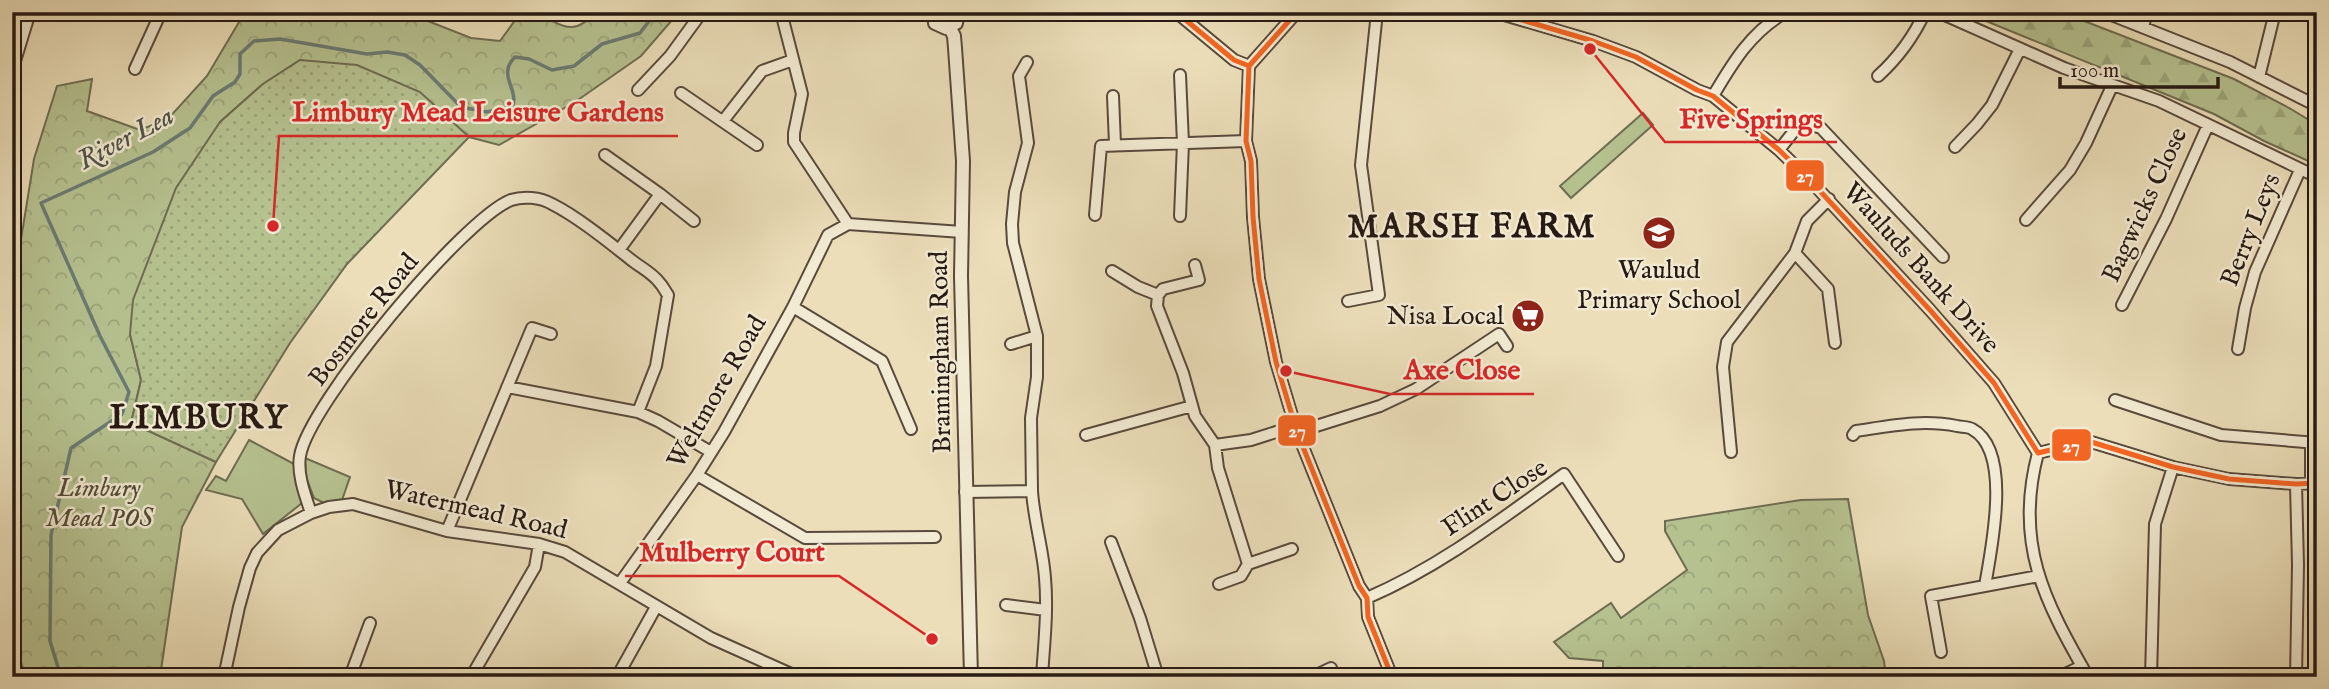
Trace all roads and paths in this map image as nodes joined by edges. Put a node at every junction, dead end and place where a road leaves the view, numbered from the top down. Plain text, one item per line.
1 (30, 12) edge
2 (161, 12) edge
3 (702, 12) edge
4 (781, 12) edge
5 (934, 12) edge
6 (958, 12) edge
7 (1176, 12) edge
8 (1297, 12) edge
9 (1377, 12) edge
10 (1494, 12) edge
11 (1786, 12) edge
12 (1926, 12) edge
13 (1938, 12) edge
14 (2104, 12) edge
15 (2147, 12) edge
16 (2275, 12) edge
17 (2143, 27) junction
18 (950, 28) junction
19 (2020, 49) junction
20 (793, 60) junction
21 (1027, 62) dead end
22 (1249, 66) junction
23 (135, 69) dead end
24 (12, 71) edge
25 (1180, 75) dead end
26 (1878, 76) dead end
27 (2259, 77) junction
28 (2112, 86) junction
29 (638, 90) dead end
30 (681, 93) dead end
31 (1113, 96) dead end
32 (1713, 96) junction
33 (2317, 106) edge
34 (723, 121) junction
35 (2208, 125) junction
36 (1246, 141) junction
37 (1183, 143) junction
38 (1115, 144) junction
39 (757, 145) dead end
40 (1955, 147) dead end
41 (1779, 150) junction
42 (605, 155) dead end
43 (2300, 170) junction
44 (2317, 177) edge
45 (660, 194) junction
46 (1829, 199) junction
47 (1095, 215) dead end
48 (1180, 216) dead end
49 (694, 220) dead end
50 (2025, 220) dead end
51 (848, 224) junction
52 (962, 232) junction
53 (619, 250) junction
54 (1795, 253) junction
55 (1943, 257) dead end
56 (1195, 265) dead end
57 (1112, 271) dead end
58 (1158, 295) junction
59 (1348, 301) dead end
60 (2122, 305) dead end
61 (793, 307) junction
62 (551, 334) dead end
63 (1037, 336) junction
64 (1835, 343) dead end
65 (1011, 344) dead end
66 (1507, 346) dead end
67 (2238, 349) dead end
68 (508, 387) junction
69 (2115, 400) dead end
70 (1192, 406) junction
71 (638, 412) junction
72 (911, 429) dead end
73 (1296, 429) junction
74 (1086, 435) dead end
75 (1853, 435) dead end
76 (2314, 443) edge
77 (1215, 445) junction
78 (711, 452) junction
79 (1731, 452) dead end
80 (2038, 453) junction
81 (2173, 467) junction
82 (697, 475) junction
83 (2314, 483) edge
84 (2296, 484) junction
85 (1032, 491) junction
86 (965, 492) junction
87 (311, 513) junction
88 (447, 531) junction
89 (934, 537) dead end
90 (1111, 542) dead end
91 (540, 544) junction
92 (1292, 549) dead end
93 (1618, 556) dead end
94 (1248, 564) junction
95 (2039, 576) junction
96 (620, 583) junction
97 (1219, 584) dead end
98 (1985, 586) junction
99 (1367, 598) junction
100 (1006, 605) dead end
101 (656, 607) junction
102 (1046, 610) junction
103 (370, 623) dead end
104 (1941, 652) dead end
105 (769, 664) junction
106 (2082, 666) junction
107 (1331, 668) dead end
108 (224, 677) edge
109 (350, 677) edge
110 (471, 677) edge
111 (617, 677) edge
112 (762, 677) edge
113 (798, 677) edge
114 (971, 677) edge
115 (1042, 677) edge
116 (1158, 677) edge
117 (1312, 677) edge
118 (1392, 677) edge
119 (2059, 677) edge
120 (2088, 677) edge
121 (2151, 677) edge
122 (2296, 677) edge

1 - 24 street
2 - 23 street
3 - 29 street
4 - 20 street
5 - 18 street
6 - 18 street
7 - 22 street
8 - 22 street
9 - 59 street
10 - 32 street, Wauluds Bank Drive
11 - 32 street
12 - 26 street
13 - 19 street
14 - 17 street
15 - 17 street
16 - 27 street
17 - 27 street
18 - 52 street, Bramingham Road
19 - 28 street
19 - 40 street
20 - 34 street
20 - 51 street
21 - 63 street
22 - 36 street
25 - 37 street
27 - 33 street
28 - 35 street
28 - 50 street
30 - 34 street
31 - 38 street
32 - 41 street, Wauluds Bank Drive
34 - 39 street
35 - 43 street
35 - 60 street, Bagwicks Close
36 - 37 street
36 - 73 street
37 - 38 street
37 - 48 street
38 - 47 street
41 - 46 street, Wauluds Bank Drive
41 - 55 street
42 - 45 street
43 - 44 street
43 - 67 street, Berry Leys
45 - 49 street
45 - 53 street
46 - 54 street
46 - 80 street, Wauluds Bank Drive
51 - 52 street
51 - 61 street, Weltmore Road
52 - 86 street, Bramingham Road
53 - 71 street, Bosmore Road
53 - 87 street, Bosmore Road
54 - 64 street
54 - 79 street
56 - 58 street
57 - 58 street
58 - 70 street
61 - 72 street
61 - 78 street, Weltmore Road
62 - 68 street
63 - 65 street
63 - 85 street
66 - 73 street
68 - 71 street
68 - 88 street
69 - 76 street
70 - 74 street
70 - 77 street
71 - 78 street
73 - 77 street
73 - 99 street
75 - 98 street
76 - 83 street
77 - 94 street
78 - 82 street, Weltmore Road
80 - 81 street
80 - 95 street
81 - 84 street
81 - 121 street
82 - 89 street
82 - 96 street, Weltmore Road
83 - 84 street
84 - 122 street
85 - 86 street
85 - 102 street
86 - 114 street, Bramingham Road
87 - 88 street, Watermead Road
87 - 108 street, Watermead Road
88 - 91 street, Watermead Road
90 - 116 street
91 - 96 street, Watermead Road
91 - 110 street
92 - 94 street
93 - 99 street, Flint Close
94 - 97 street
95 - 98 street
95 - 106 street
96 - 101 street, Watermead Road
98 - 104 street
99 - 118 street
100 - 102 street
101 - 105 street, Watermead Road
101 - 111 street
102 - 115 street
103 - 109 street
105 - 112 street
105 - 113 street, Watermead Road
106 - 119 street
106 - 120 street
107 - 117 street

